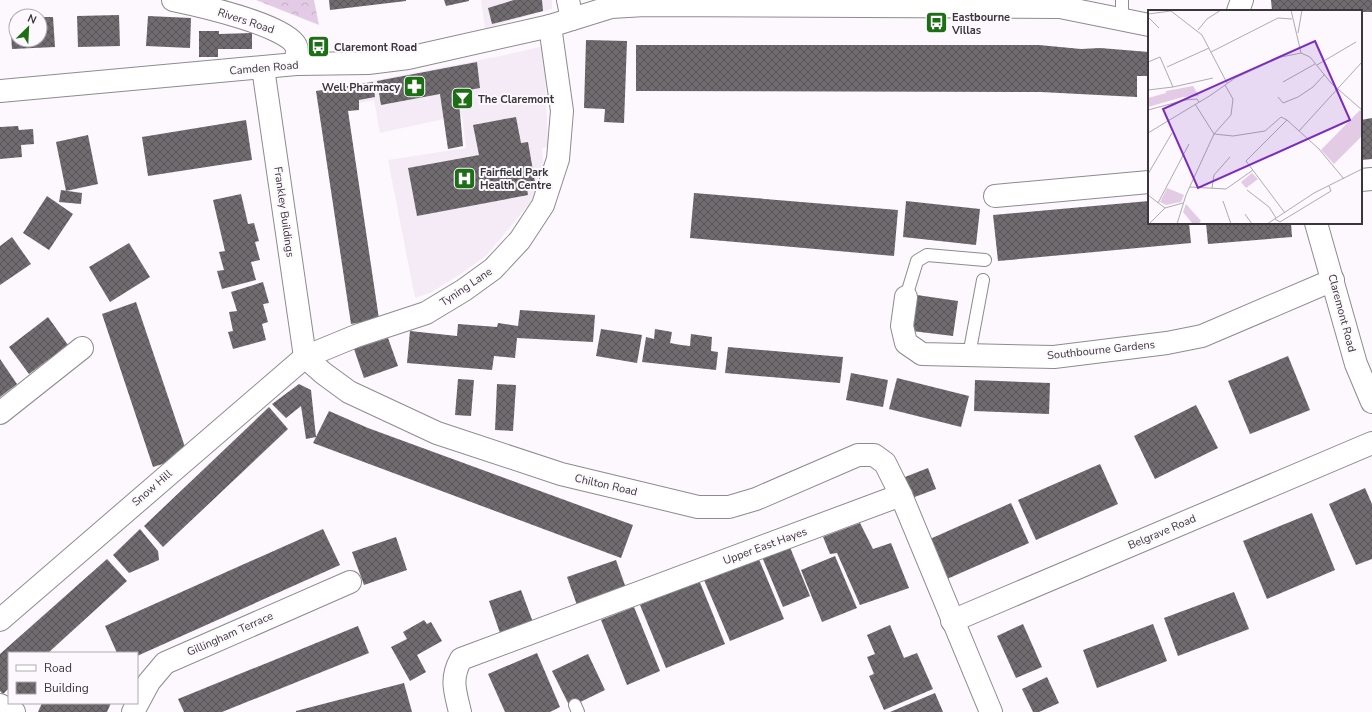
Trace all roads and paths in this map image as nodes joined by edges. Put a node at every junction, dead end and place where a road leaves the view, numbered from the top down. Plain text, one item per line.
1 (173, 0) edge
2 (1242, 0) edge
3 (1122, 9) edge
4 (570, 10) edge
5 (1238, 10) edge
6 (1148, 24) edge
7 (550, 26) junction
8 (296, 64) junction
9 (263, 68) junction
10 (0, 91) edge
11 (1372, 179) edge
12 (1362, 180) edge
13 (1148, 182) edge
14 (995, 196) dead end
15 (1316, 224) edge
16 (985, 260) dead end
17 (983, 280) dead end
18 (1333, 280) junction
19 (906, 297) joint
20 (82, 348) dead end
21 (969, 355) junction
22 (305, 357) junction
23 (1372, 402) edge
24 (0, 413) edge
25 (1372, 443) edge
26 (901, 495) junction
27 (350, 582) dead end
28 (0, 620) edge
29 (952, 621) junction
30 (138, 703) edge
31 (0, 705) edge
32 (14, 712) edge
33 (460, 712) edge
34 (991, 712) edge

1 - 8 street, Rivers Road
2 - 5 street
3 - 4 street, Camden Road
3 - 6 street, Camden Road
4 - 7 street, Camden Road
7 - 8 street, Camden Road
7 - 22 street, Tyning Lane
8 - 9 street, Camden Road
9 - 10 street, Camden Road
9 - 22 street, Frankley Buildings
11 - 12 street
13 - 14 street
15 - 18 street, Claremont Road
16 - 19 lane
17 - 21 lane
18 - 21 street, Southbourne Gardens
18 - 23 street, Claremont Road
19 - 21 street, Southbourne Gardens
20 - 24 street
22 - 26 street, Chilton Road
22 - 28 street, Snow Hill
25 - 29 street, Belgrave Road
26 - 29 street
26 - 33 street, Upper East Hayes
27 - 30 street, Gillingham Terrace
29 - 34 street
31 - 32 street

